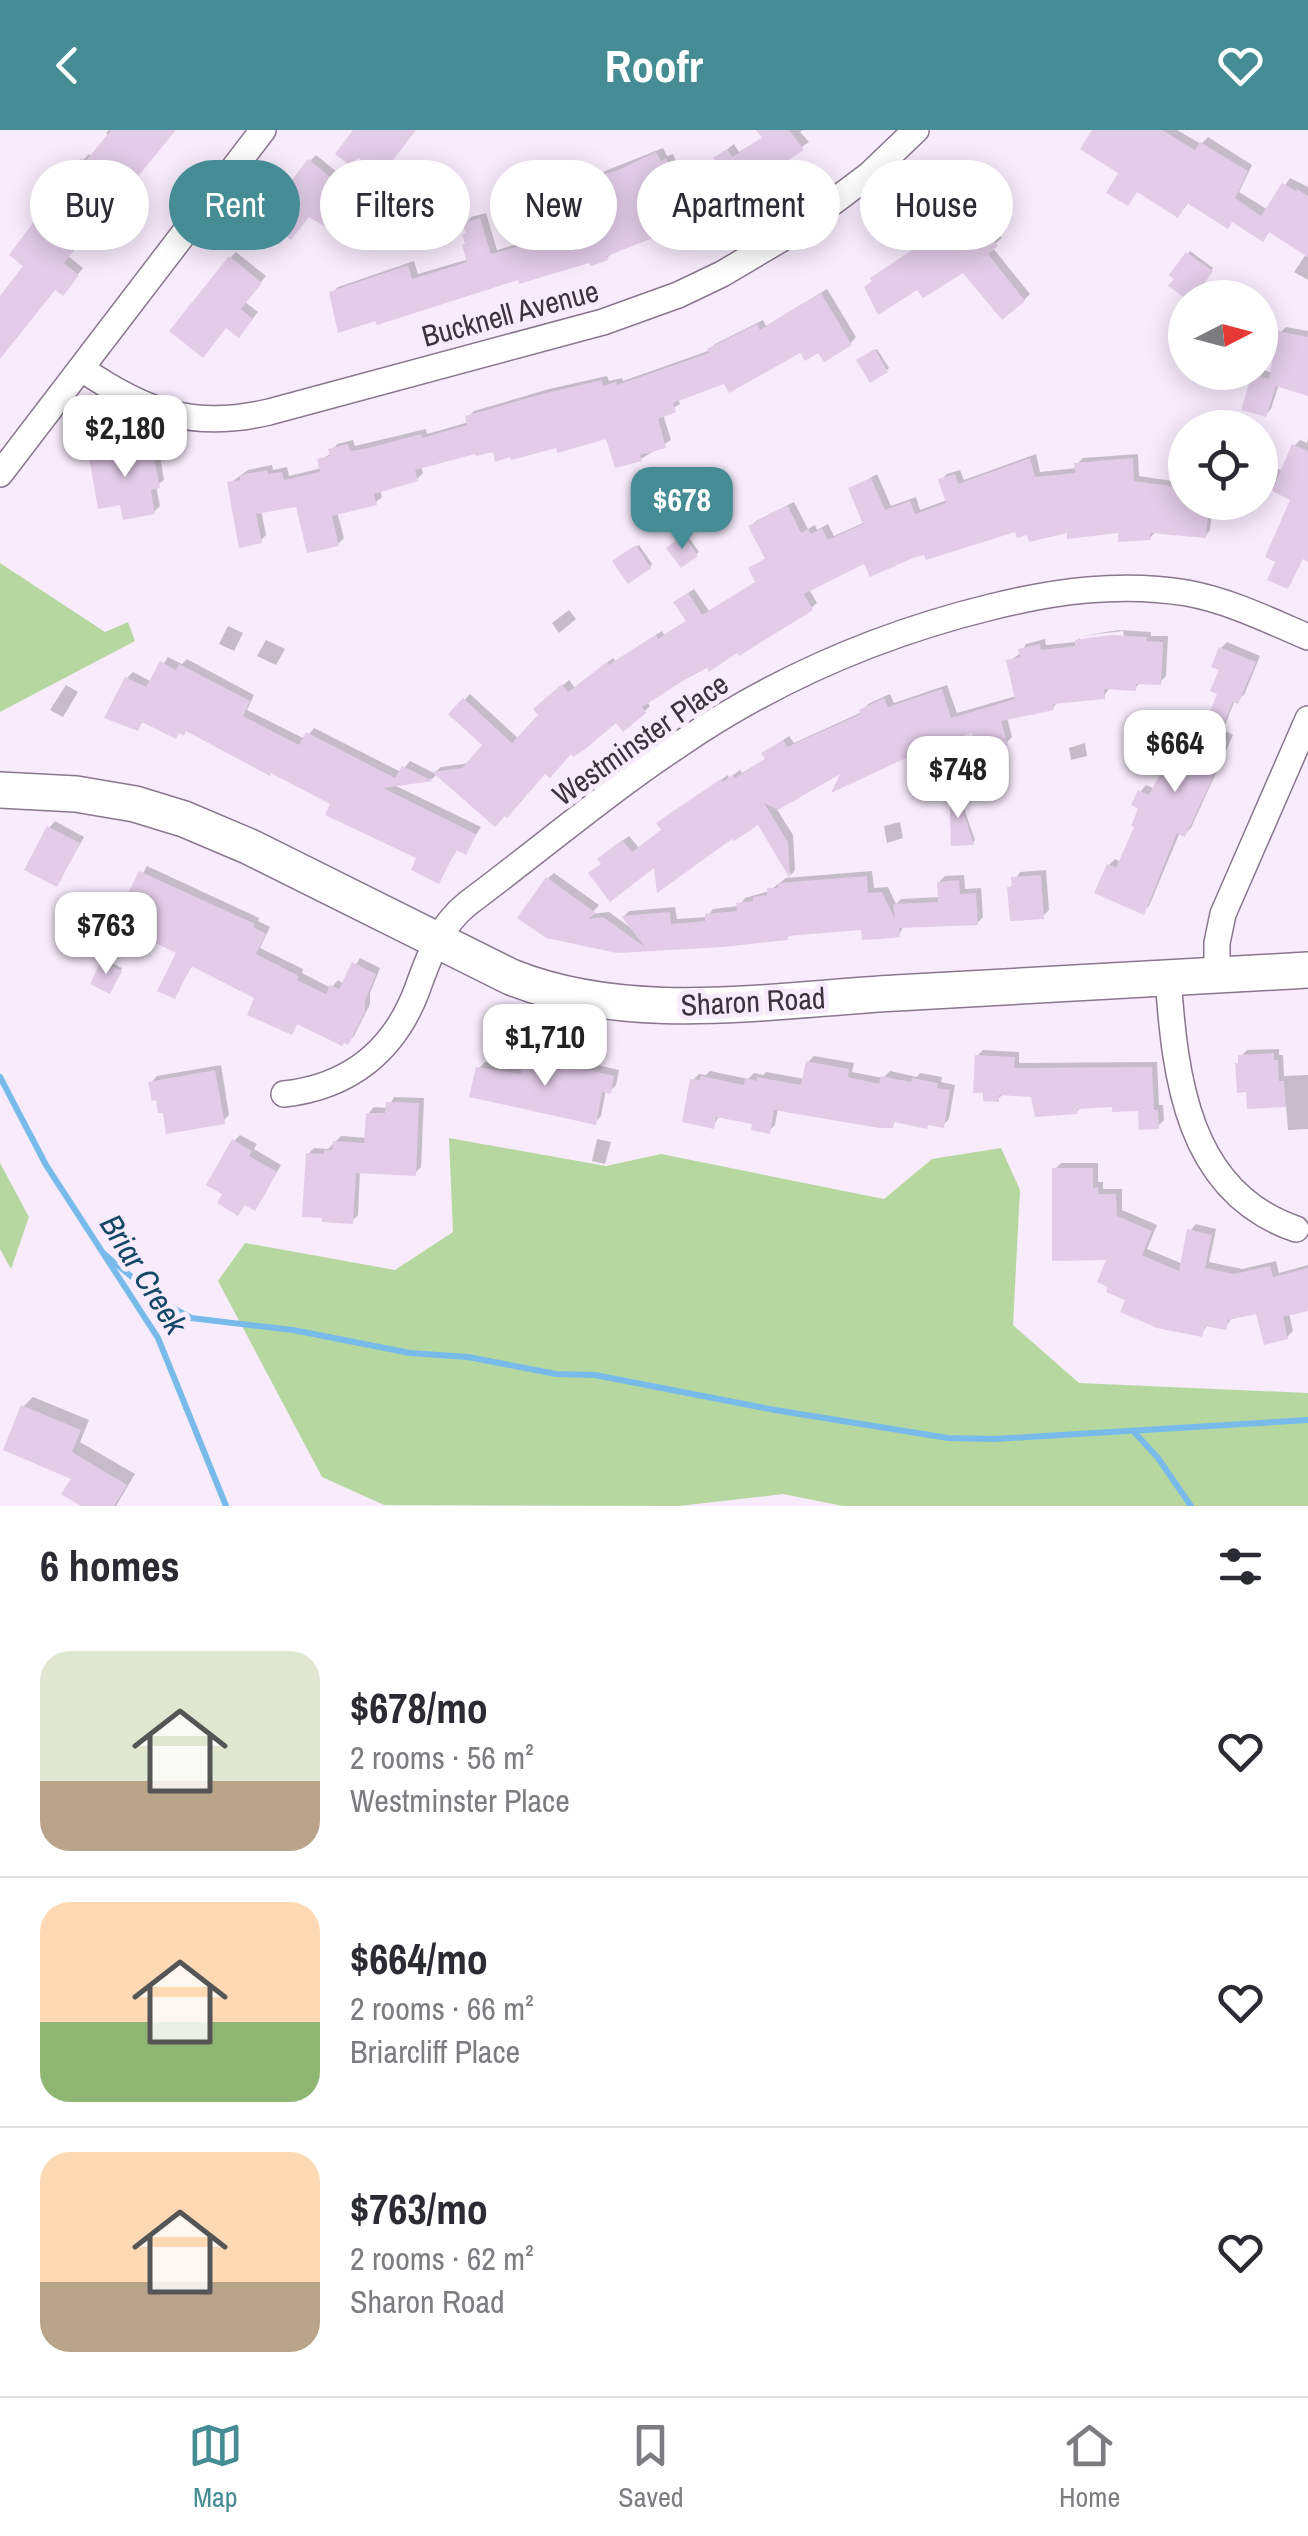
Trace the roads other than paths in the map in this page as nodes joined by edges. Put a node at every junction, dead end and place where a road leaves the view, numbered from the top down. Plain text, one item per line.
1 (263, 130) edge
2 (916, 130) edge
3 (82, 370) junction
4 (0, 474) edge
5 (1308, 637) edge
6 (1308, 719) edge
7 (0, 790) edge
8 (437, 941) junction
9 (1308, 970) edge
10 (1217, 975) junction
11 (1168, 978) junction
12 (284, 1094) dead end
13 (1296, 1229) dead end

1 - 3 street
2 - 3 street, Bucknell Avenue
3 - 4 street
5 - 8 street, Westminster Place
6 - 10 street
7 - 8 street, Sharon Road
8 - 11 street, Sharon Road
8 - 12 street, Westminster Place
9 - 10 street, Sharon Road
10 - 11 street, Sharon Road
11 - 13 street

